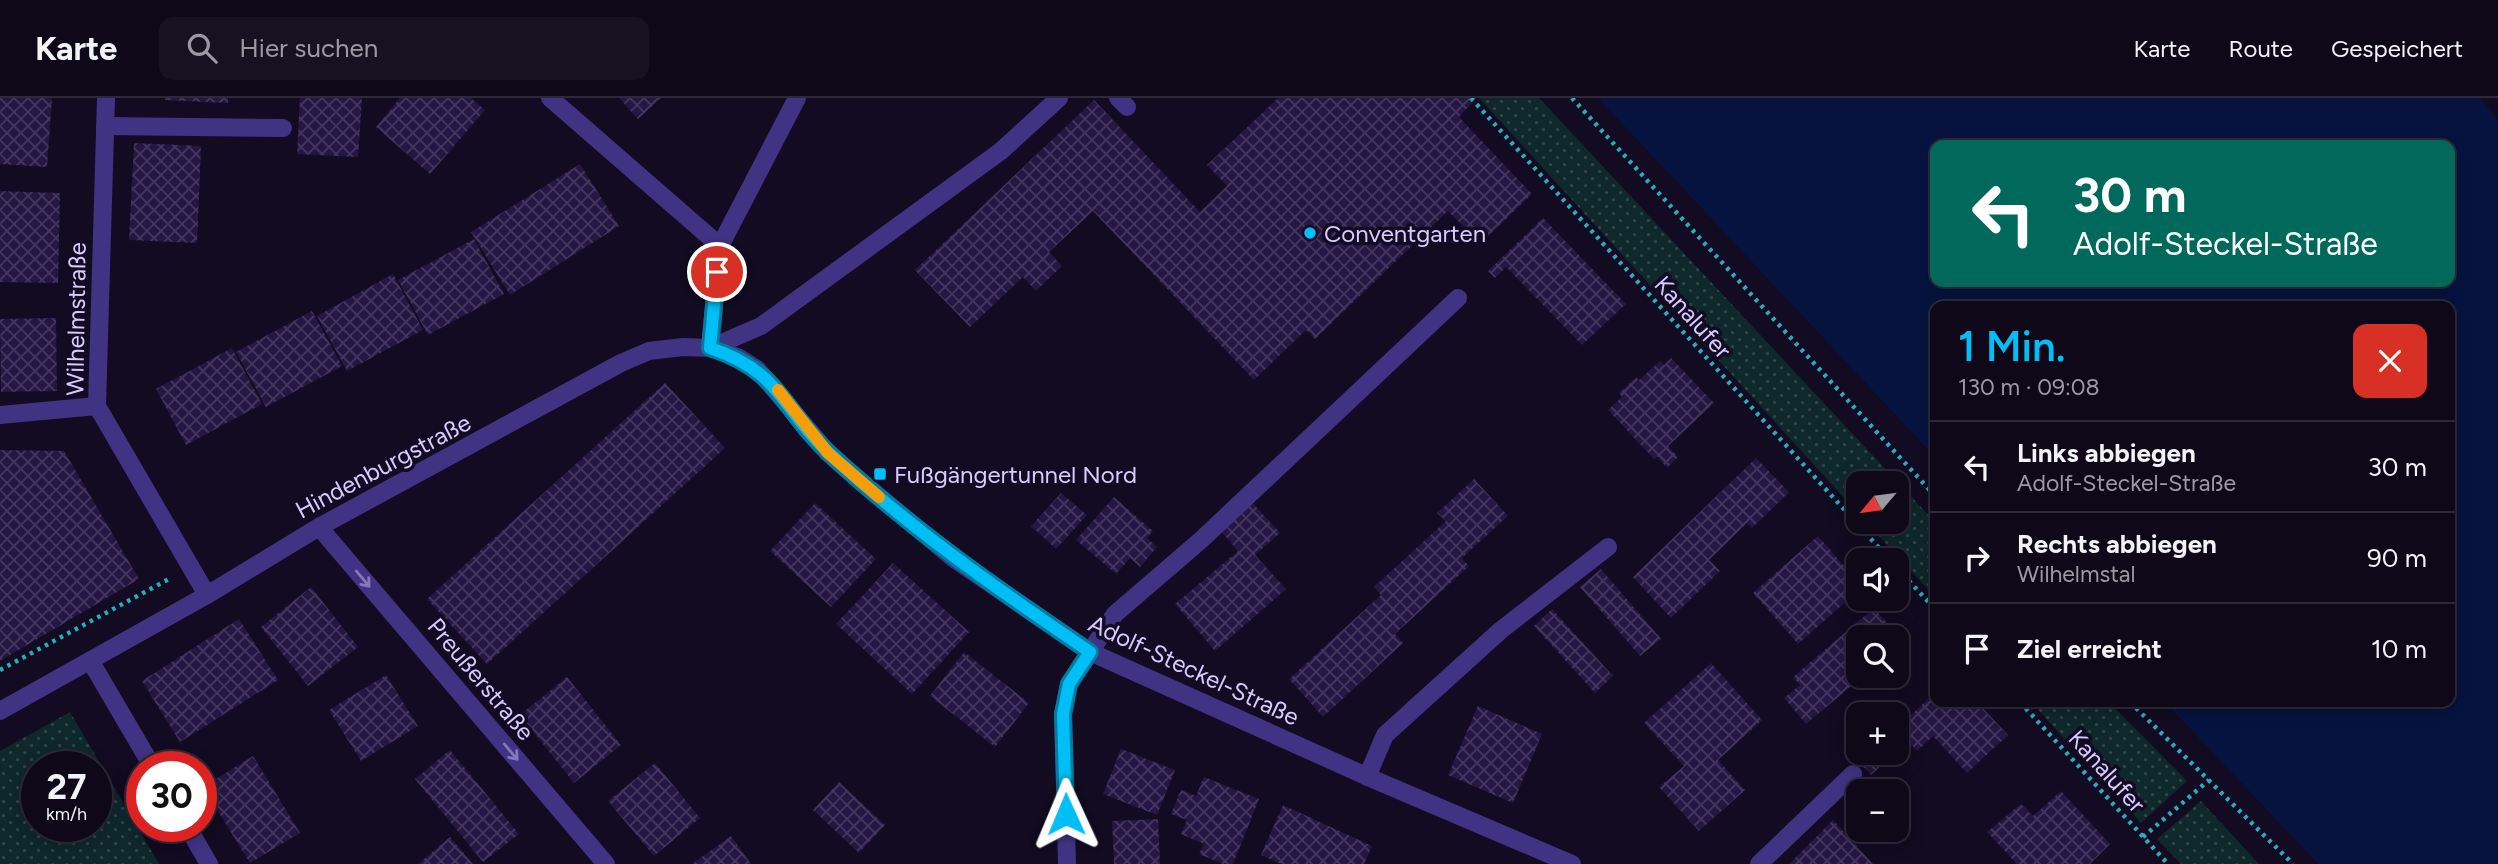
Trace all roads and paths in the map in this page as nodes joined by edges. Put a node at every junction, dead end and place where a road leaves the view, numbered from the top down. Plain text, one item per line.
1 (106, 98) edge
2 (550, 98) edge
3 (797, 98) edge
4 (1059, 98) edge
5 (1471, 98) edge
6 (1572, 98) edge
7 (106, 126) junction
8 (283, 128) dead end
9 (720, 246) junction
10 (1458, 299) dead end
11 (710, 348) junction
12 (97, 406) junction
13 (0, 415) edge
14 (1930, 490) edge
15 (319, 527) junction
16 (1608, 547) dead end
17 (1879, 548) edge
18 (190, 567) junction
19 (1909, 581) edge
20 (206, 595) junction
21 (1930, 604) edge
22 (1090, 652) junction
23 (91, 662) junction
24 (0, 670) edge
25 (2025, 707) edge
26 (2135, 707) edge
27 (0, 711) edge
28 (143, 751) edge
29 (1853, 774) dead end
30 (1367, 777) junction
31 (2209, 780) junction
32 (2143, 837) junction
33 (196, 842) edge
34 (209, 864) edge
35 (606, 864) edge
36 (1067, 864) edge
37 (1572, 864) edge
38 (1759, 864) edge
39 (2168, 864) edge
40 (2293, 864) edge

1 - 7 street, Wilhelmstraße
2 - 9 street
3 - 9 street
4 - 11 street
5 - 17 path, Kanalufer
6 - 14 path
7 - 8 street
7 - 12 street, Wilhelmstraße
9 - 11 street
10 - 22 street
11 - 15 street, Hindenburgstraße
11 - 22 street, Adolf-Steckel-Straße
12 - 13 street
12 - 18 street, Wilhelmstraße
15 - 20 street, Hindenburgstraße
15 -> 35 street, Preußerstraße
16 - 30 street
18 - 20 street, Wilhelmstraße
18 - 24 path
19 - 21 path
20 - 23 street, Hindenburgstraße
22 - 30 street, Adolf-Steckel-Straße
22 - 36 street
23 - 27 street, Hindenburgstraße
23 - 28 street
25 - 32 path, Kanalufer
26 - 31 path
29 - 38 street
30 - 37 street, Adolf-Steckel-Straße
31 - 32 path
31 - 40 path
32 - 39 path, Kanalufer
33 - 34 street

